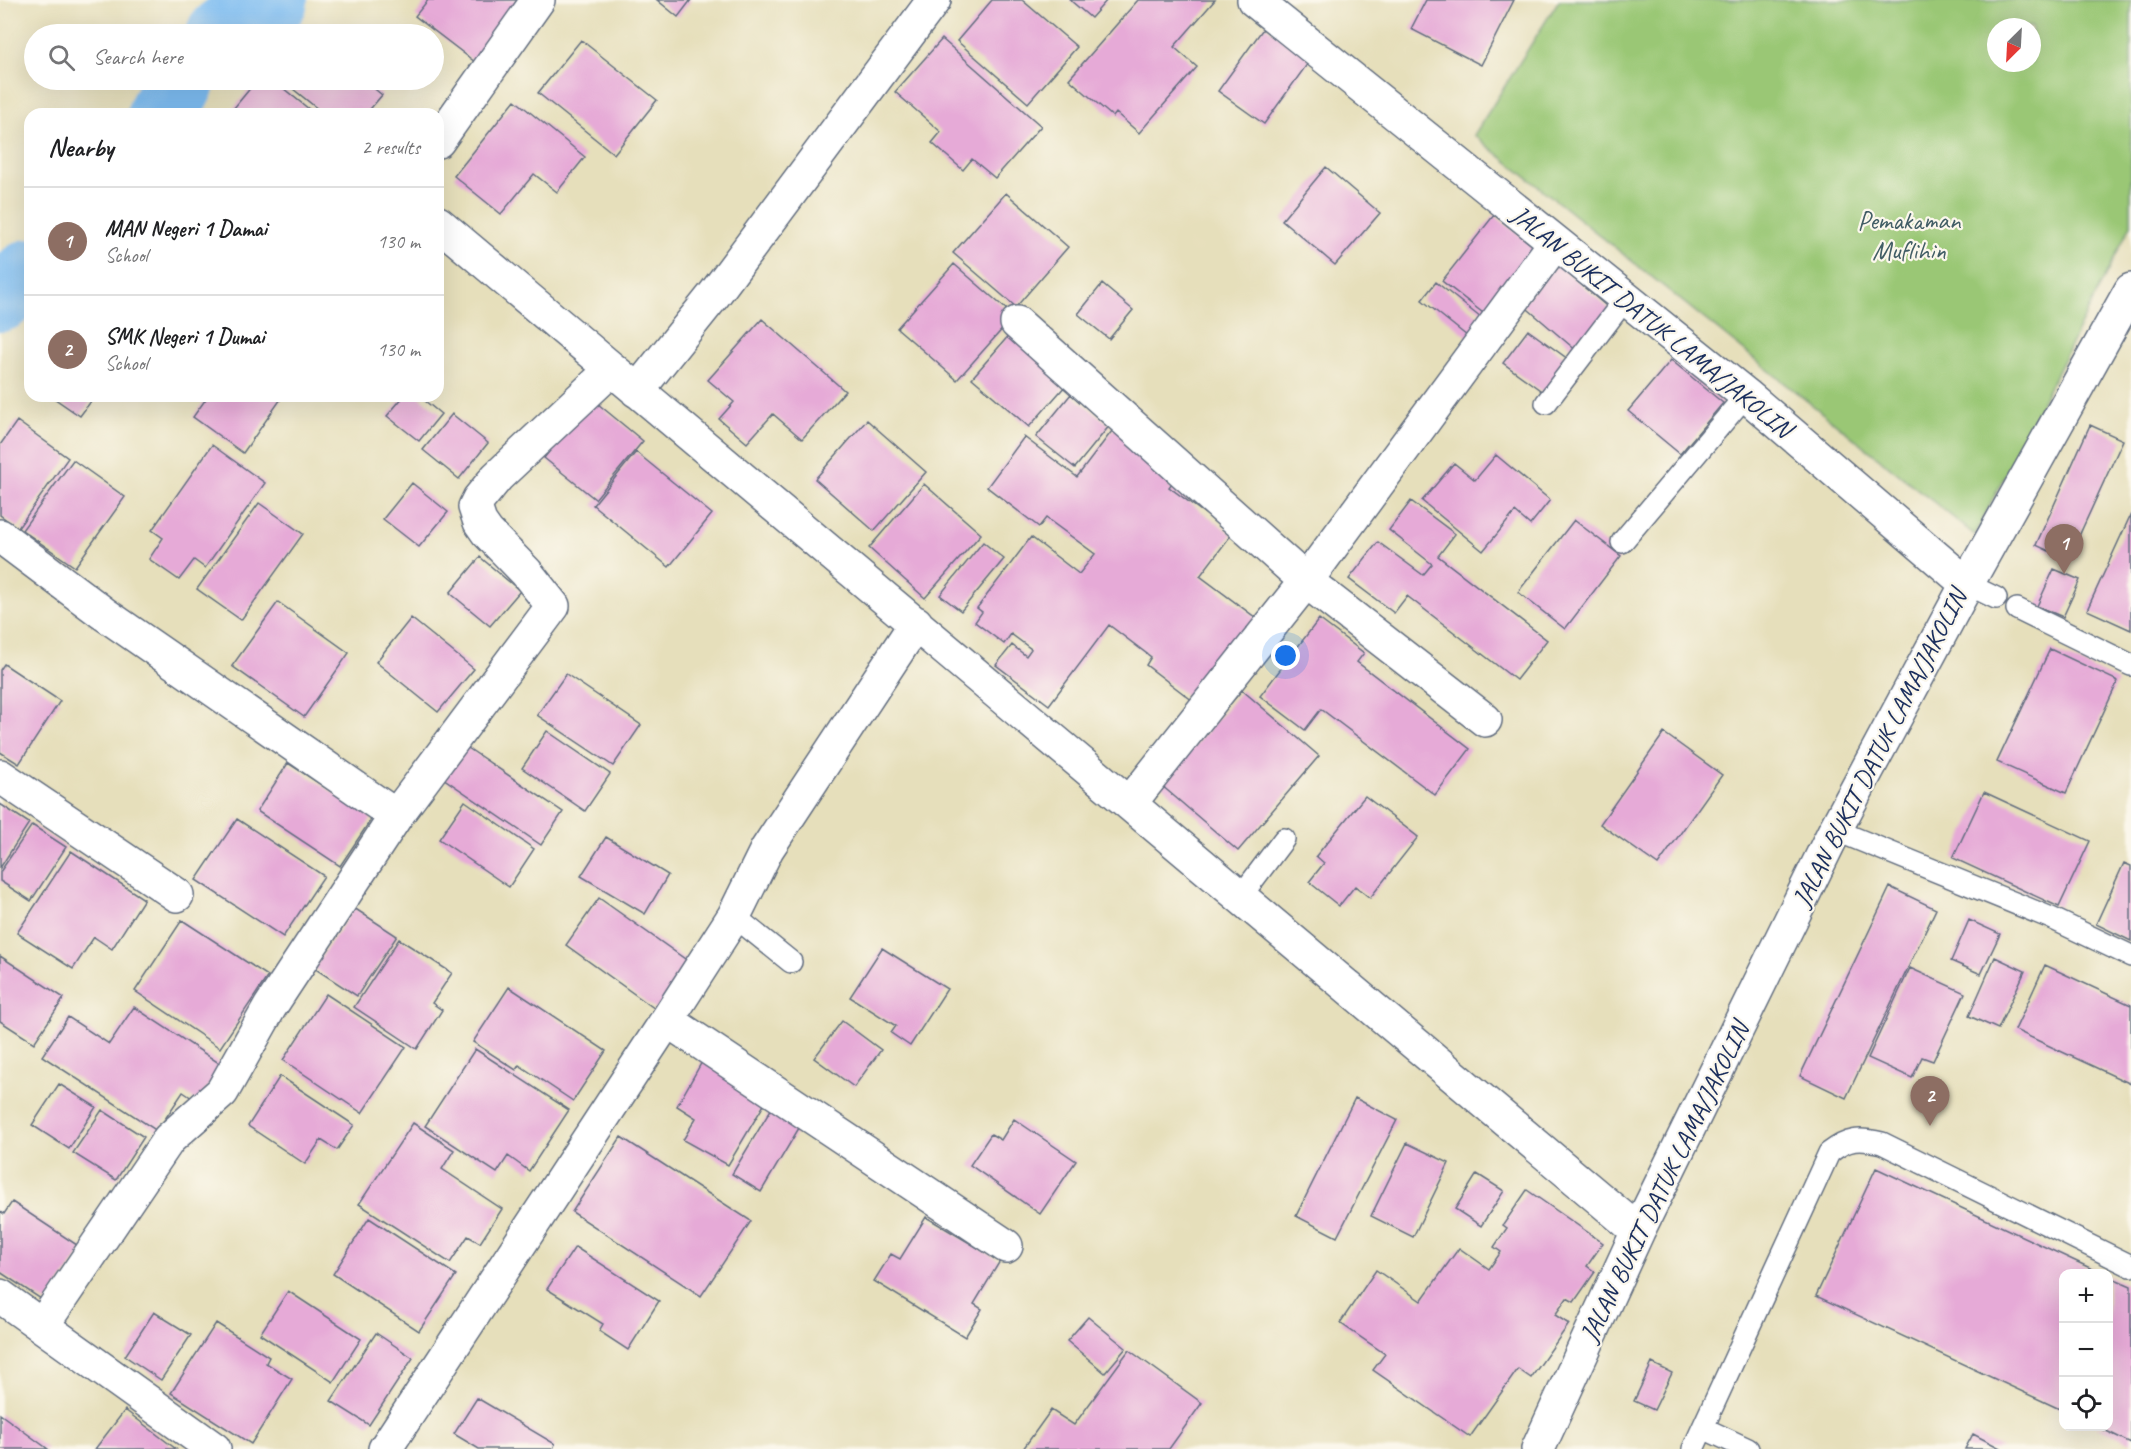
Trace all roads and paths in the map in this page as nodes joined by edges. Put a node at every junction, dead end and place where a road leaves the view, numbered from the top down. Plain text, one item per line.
1 (538, 0) edge
2 (934, 0) edge
3 (1254, 0) edge
4 (444, 133) edge
5 (444, 228) edge
6 (1555, 243) junction
7 (2131, 290) edge
8 (1626, 298) junction
9 (1017, 323) dead end
10 (612, 369) junction
11 (637, 391) junction
12 (1746, 395) junction
13 (1546, 403) dead end
14 (0, 536) edge
15 (1622, 542) dead end
16 (1306, 581) junction
17 (1967, 584) junction
18 (1996, 598) dead end
19 (2017, 609) dead end
20 (916, 623) junction
21 (2131, 665) edge
22 (1485, 720) dead end
23 (0, 776) edge
24 (1130, 803) junction
25 (396, 816) junction
26 (1835, 830) junction
27 (1284, 839) dead end
28 (177, 895) dead end
29 (1241, 896) junction
30 (734, 916) junction
31 (2131, 956) edge
32 (791, 962) dead end
33 (667, 1020) junction
34 (1638, 1232) junction
35 (1006, 1246) dead end
36 (2131, 1266) edge
37 (0, 1296) edge
38 (42, 1326) junction
39 (1703, 1428) junction
40 (1540, 1448) edge
41 (214, 1449) edge
42 (385, 1449) edge
43 (1693, 1449) edge
44 (1748, 1449) edge

1 - 4 street
2 - 11 street
3 - 6 street, JALAN BUKIT DATUK LAMA/JAKOLIN
5 - 10 street
6 - 8 street, JALAN BUKIT DATUK LAMA/JAKOLIN
6 - 16 street
7 - 17 street
8 - 12 street, JALAN BUKIT DATUK LAMA/JAKOLIN
8 - 13 lane
9 - 16 street
10 - 11 street
10 - 25 street
11 - 20 street
12 - 15 lane
12 - 17 street, JALAN BUKIT DATUK LAMA/JAKOLIN
14 - 25 street
16 - 22 street
16 - 24 street
17 - 18 lane
17 - 26 street, JALAN BUKIT DATUK LAMA/JAKOLIN
19 - 21 lane
20 - 24 street
20 - 30 street
23 - 28 street
24 - 29 street
25 - 38 street
26 - 31 lane
26 - 34 street, JALAN BUKIT DATUK LAMA/JAKOLIN
27 - 29 lane
29 - 34 street
30 - 32 lane
30 - 33 street
33 - 35 street
33 - 42 street
34 - 40 street, JALAN BUKIT DATUK LAMA/JAKOLIN
36 - 39 lane
37 - 38 street
38 - 41 street
39 - 43 lane
39 - 44 lane

